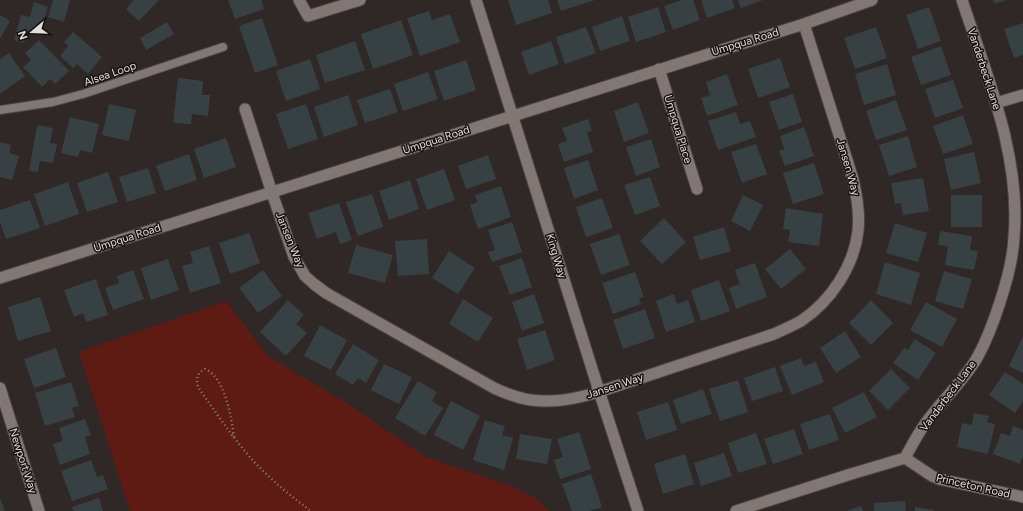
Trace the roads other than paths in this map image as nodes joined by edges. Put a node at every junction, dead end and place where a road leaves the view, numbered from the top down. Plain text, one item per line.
1 (299, 0) edge
2 (360, 0) edge
3 (476, 0) edge
4 (872, 0) edge
5 (962, 0) edge
6 (804, 24) junction
7 (223, 47) dead end
8 (659, 69) junction
9 (1023, 95) edge
10 (996, 103) junction
11 (245, 109) dead end
12 (0, 110) edge
13 (512, 115) junction
14 (697, 189) dead end
15 (272, 192) junction
16 (1019, 237) edge
17 (0, 278) edge
18 (0, 388) edge
19 (599, 391) junction
20 (905, 458) junction
21 (1023, 497) edge
22 (39, 511) edge
23 (638, 511) edge
24 (736, 511) edge

1 - 2 street
3 - 13 street, King Way
4 - 6 street, Umpqua Road
5 - 10 street, Vanderbeck Lane
6 - 8 street, Umpqua Road
6 - 19 street, Jansen Way
7 - 12 lane, Alsea Loop
8 - 13 street, Umpqua Road
8 - 14 street, Umpqua Place
9 - 10 street
10 - 16 street, Vanderbeck Lane
11 - 15 street, Jansen Way
13 - 15 street, Umpqua Road
13 - 19 street, King Way
15 - 17 street, Umpqua Road
15 - 19 street, Jansen Way
16 - 20 street, Vanderbeck Lane
18 - 22 street, Newport Way
19 - 23 street, King Way
20 - 21 street, Princeton Road
20 - 24 street

